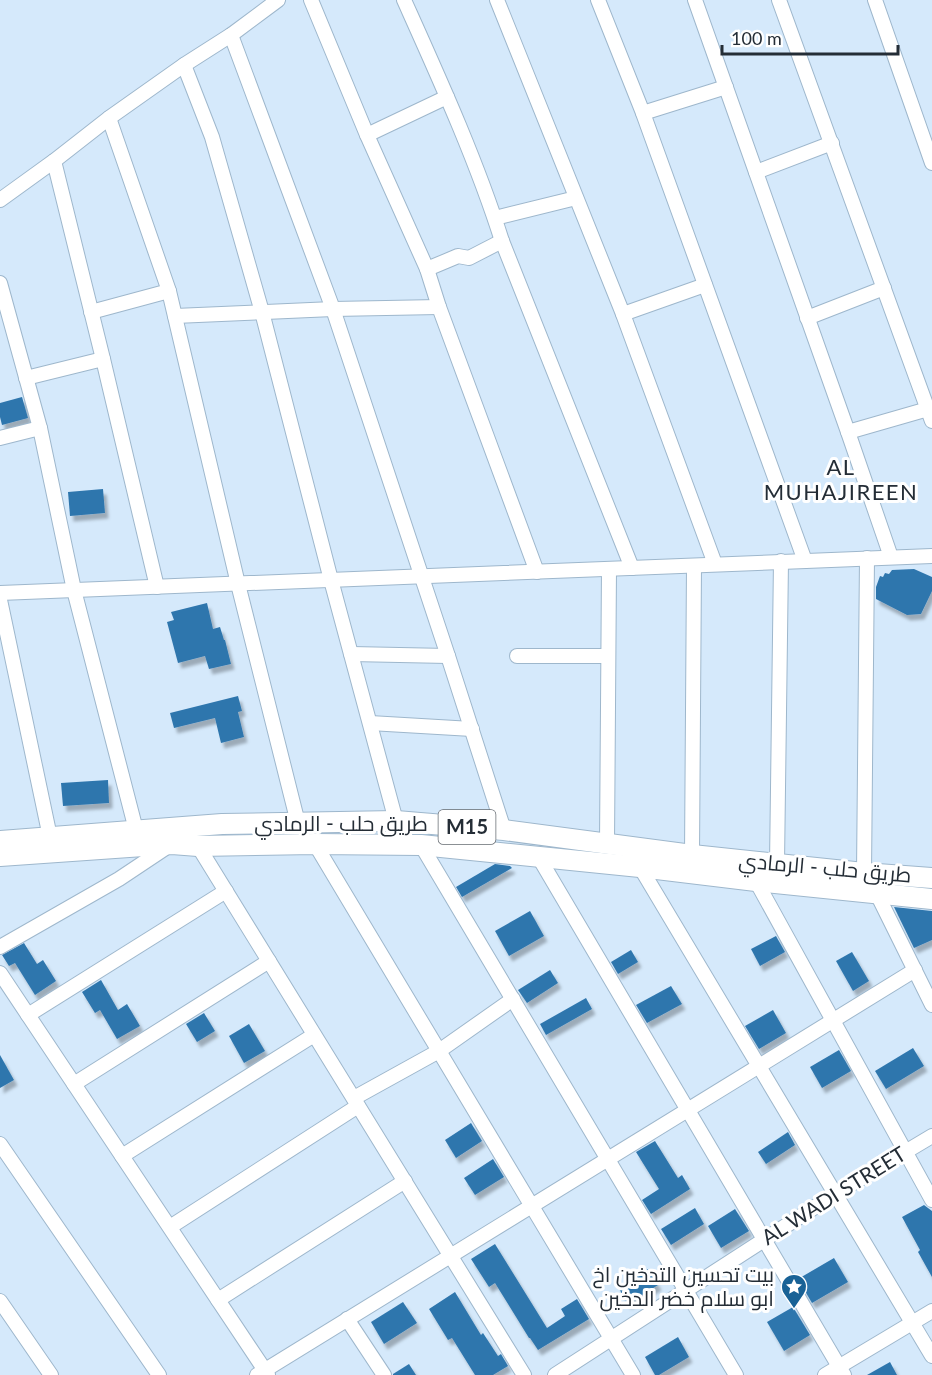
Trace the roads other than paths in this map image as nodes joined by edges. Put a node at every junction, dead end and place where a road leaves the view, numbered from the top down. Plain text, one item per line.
1 (278, 0) edge
2 (311, 0) edge
3 (404, 0) edge
4 (497, 0) edge
5 (598, 0) edge
6 (695, 0) edge
7 (779, 0) edge
8 (875, 0) edge
9 (231, 35) junction
10 (184, 65) junction
11 (726, 87) junction
12 (447, 97) junction
13 (643, 113) junction
14 (109, 118) junction
15 (367, 135) junction
16 (832, 143) junction
17 (54, 161) junction
18 (932, 163) edge
19 (756, 172) junction
20 (576, 198) junction
21 (0, 200) edge
22 (495, 218) junction
23 (502, 241) junction
24 (427, 269) junction
25 (0, 283) edge
26 (705, 285) junction
27 (884, 288) junction
28 (169, 291) junction
29 (440, 307) junction
30 (333, 309) junction
31 (91, 312) junction
32 (262, 312) junction
33 (623, 314) junction
34 (175, 316) junction
35 (807, 318) junction
36 (103, 359) junction
37 (26, 378) junction
38 (930, 415) edge
39 (40, 428) junction
40 (848, 432) junction
41 (0, 438) edge
42 (932, 556) edge
43 (891, 557) junction
44 (867, 558) junction
45 (781, 561) junction
46 (805, 561) junction
47 (716, 564) junction
48 (694, 566) junction
49 (632, 568) junction
50 (609, 569) junction
51 (537, 572) junction
52 (421, 576) junction
53 (331, 580) junction
54 (238, 584) junction
55 (157, 587) junction
56 (74, 590) junction
57 (0, 593) edge
58 (0, 600) edge
59 (351, 654) junction
60 (448, 656) junction
61 (517, 656) dead end
62 (608, 656) junction
63 (370, 723) junction
64 (472, 729) junction
65 (396, 821) junction
66 (298, 823) junction
67 (136, 830) junction
68 (504, 830) junction
69 (50, 837) junction
70 (0, 841) edge
71 (172, 844) junction
72 (315, 844) junction
73 (607, 844) junction
74 (421, 845) junction
75 (198, 846) junction
76 (692, 855) junction
77 (0, 856) edge
78 (538, 856) junction
79 (777, 864) junction
80 (640, 867) junction
81 (864, 873) junction
82 (932, 878) edge
83 (756, 881) junction
84 (226, 891) junction
85 (877, 894) junction
86 (932, 899) edge
87 (0, 947) edge
88 (269, 961) junction
89 (915, 970) junction
90 (0, 972) edge
91 (513, 999) junction
92 (932, 1005) edge
93 (28, 1015) junction
94 (833, 1021) junction
95 (314, 1035) junction
96 (439, 1051) junction
97 (759, 1066) junction
98 (74, 1083) junction
99 (356, 1102) junction
100 (688, 1110) junction
101 (932, 1136) edge
102 (0, 1144) edge
103 (905, 1152) junction
104 (123, 1156) junction
105 (608, 1159) junction
106 (405, 1181) junction
107 (835, 1194) junction
108 (932, 1200) edge
109 (532, 1206) junction
110 (170, 1227) junction
111 (764, 1239) junction
112 (451, 1256) junction
113 (685, 1290) junction
114 (218, 1300) junction
115 (0, 1301) edge
116 (932, 1311) edge
117 (347, 1320) junction
118 (912, 1323) junction
119 (611, 1339) junction
120 (932, 1356) edge
121 (842, 1371) edge
122 (264, 1373) edge
123 (51, 1375) edge
124 (159, 1375) edge
125 (384, 1375) edge
126 (524, 1375) edge
127 (555, 1375) edge
128 (633, 1375) edge
129 (736, 1375) edge
130 (825, 1375) edge

1 - 9 street
2 - 15 street
3 - 12 street
4 - 20 street
5 - 13 street
6 - 11 street
7 - 16 street
8 - 18 street
9 - 10 street
9 - 30 street
10 - 14 street
10 - 32 street
11 - 13 street
11 - 19 street
12 - 15 street
12 - 22 street
13 - 26 street
14 - 17 street
14 - 28 street
15 - 24 street
16 - 19 street
16 - 27 street
17 - 21 street
17 - 31 street
19 - 35 street
20 - 22 street
20 - 33 street
22 - 23 street
23 - 24 street
23 - 49 street
24 - 29 street
25 - 37 street
26 - 33 street
26 - 46 street
27 - 35 street
27 - 38 street
28 - 31 street
28 - 34 street
29 - 30 street
29 - 51 street
30 - 32 street
30 - 52 street
31 - 36 street
32 - 34 street
32 - 53 street
33 - 47 street
34 - 54 street
35 - 40 street
36 - 37 street
36 - 55 street
37 - 39 street
38 - 40 street
39 - 41 street
39 - 56 street
40 - 43 street
42 - 43 street
43 - 44 street
44 - 46 street
44 - 81 street
45 - 46 street
45 - 47 street
45 - 79 street
47 - 48 street
48 - 49 street
48 - 76 street
49 - 50 street
50 - 51 street
50 - 62 street
51 - 52 street
52 - 53 street
52 - 60 street
53 - 54 street
53 - 59 street
54 - 55 street
54 - 66 street
55 - 56 street
56 - 57 street
56 - 67 street
58 - 69 street
59 - 60 street
59 - 63 street
60 - 64 street
61 - 62 street
62 - 73 street
63 - 64 street
63 - 65 street
64 - 68 street
65 - 66 highway, طريق حلب - الرمادي / M15
65 - 68 highway, طريق حلب - الرمادي / M15
66 - 67 highway, طريق حلب - الرمادي / M15
67 - 69 highway, طريق حلب - الرمادي / M15
68 - 73 highway, طريق حلب - الرمادي / M15
69 - 70 highway, طريق حلب - الرمادي / M15
71 - 75 highway, طريق حلب - الرمادي / M15
71 - 77 highway, طريق حلب - الرمادي / M15
71 - 87 street
72 - 74 highway, طريق حلب - الرمادي / M15
72 - 75 highway, طريق حلب - الرمادي / M15
72 - 96 street
73 - 76 highway, طريق حلب - الرمادي / M15
74 - 78 highway, طريق حلب - الرمادي / M15
74 - 91 street
75 - 84 street
76 - 79 highway, طريق حلب - الرمادي / M15
78 - 80 highway, طريق حلب - الرمادي / M15
78 - 100 street
79 - 81 highway, طريق حلب - الرمادي / M15
80 - 83 highway, طريق حلب - الرمادي / M15
80 - 97 street
81 - 82 highway, طريق حلب - الرمادي / M15
83 - 85 highway, طريق حلب - الرمادي / M15
83 - 94 street
84 - 88 street
84 - 93 street
85 - 86 highway, طريق حلب - الرمادي / M15
85 - 89 street
88 - 95 street
88 - 98 street
89 - 92 street
89 - 94 street
90 - 93 street
91 - 96 street
91 - 105 street
93 - 98 street
94 - 97 street
94 - 103 street
95 - 99 street
95 - 104 street
96 - 99 street
96 - 109 street
97 - 100 street
97 - 107 street
98 - 104 street
99 - 106 street
99 - 110 street
100 - 105 street
100 - 111 street
101 - 103 street, AL WADI STREET
102 - 124 street
103 - 107 street, AL WADI STREET
103 - 108 street
104 - 110 street
105 - 109 street
105 - 113 street
106 - 112 street
106 - 114 street
107 - 111 street, AL WADI STREET
107 - 118 street
109 - 112 street
109 - 119 street
110 - 114 street
111 - 113 street, AL WADI STREET
111 - 121 street
112 - 117 street
112 - 126 street
113 - 119 street, AL WADI STREET
113 - 129 street
114 - 122 street
115 - 123 street
116 - 118 street
117 - 122 street
117 - 125 street
118 - 120 street
118 - 121 street
119 - 127 street, AL WADI STREET
119 - 128 street
121 - 130 street

